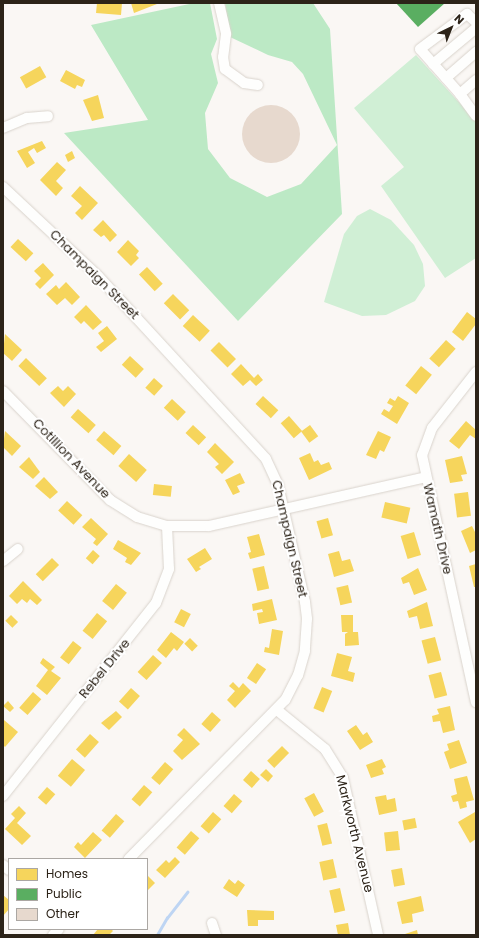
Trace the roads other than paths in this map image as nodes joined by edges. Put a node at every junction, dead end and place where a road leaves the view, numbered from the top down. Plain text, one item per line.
1 (219, 3) edge
2 (476, 22) edge
3 (476, 28) edge
4 (476, 52) edge
5 (433, 64) junction
6 (446, 78) junction
7 (476, 80) edge
8 (258, 85) dead end
9 (460, 94) junction
10 (48, 116) dead end
11 (476, 116) edge
12 (3, 128) edge
13 (3, 187) edge
14 (476, 372) edge
15 (3, 391) edge
16 (426, 477) junction
17 (284, 509) junction
18 (167, 526) junction
19 (18, 549) dead end
20 (3, 561) edge
21 (473, 676) edge
22 (476, 702) edge
23 (277, 710) junction
24 (3, 796) edge
25 (130, 858) edge
26 (212, 923) dead end
27 (216, 935) edge
28 (378, 935) edge

1 - 8 street
2 - 5 street
3 - 5 street
4 - 6 street
5 - 6 street
6 - 9 street
7 - 9 street
9 - 11 street
10 - 12 street
13 - 17 street, Champaign Street
14 - 16 street, Wamath Drive
15 - 18 street, Cotillion Avenue
16 - 17 street, Cotillion Avenue
16 - 21 street, Wamath Drive
17 - 18 street, Cotillion Avenue
17 - 23 street, Champaign Street
18 - 24 street, Rebel Drive
19 - 20 street
21 - 22 street, Wamath Drive
23 - 25 street, Champaign Street
23 - 28 street, Markworth Avenue
26 - 27 street

